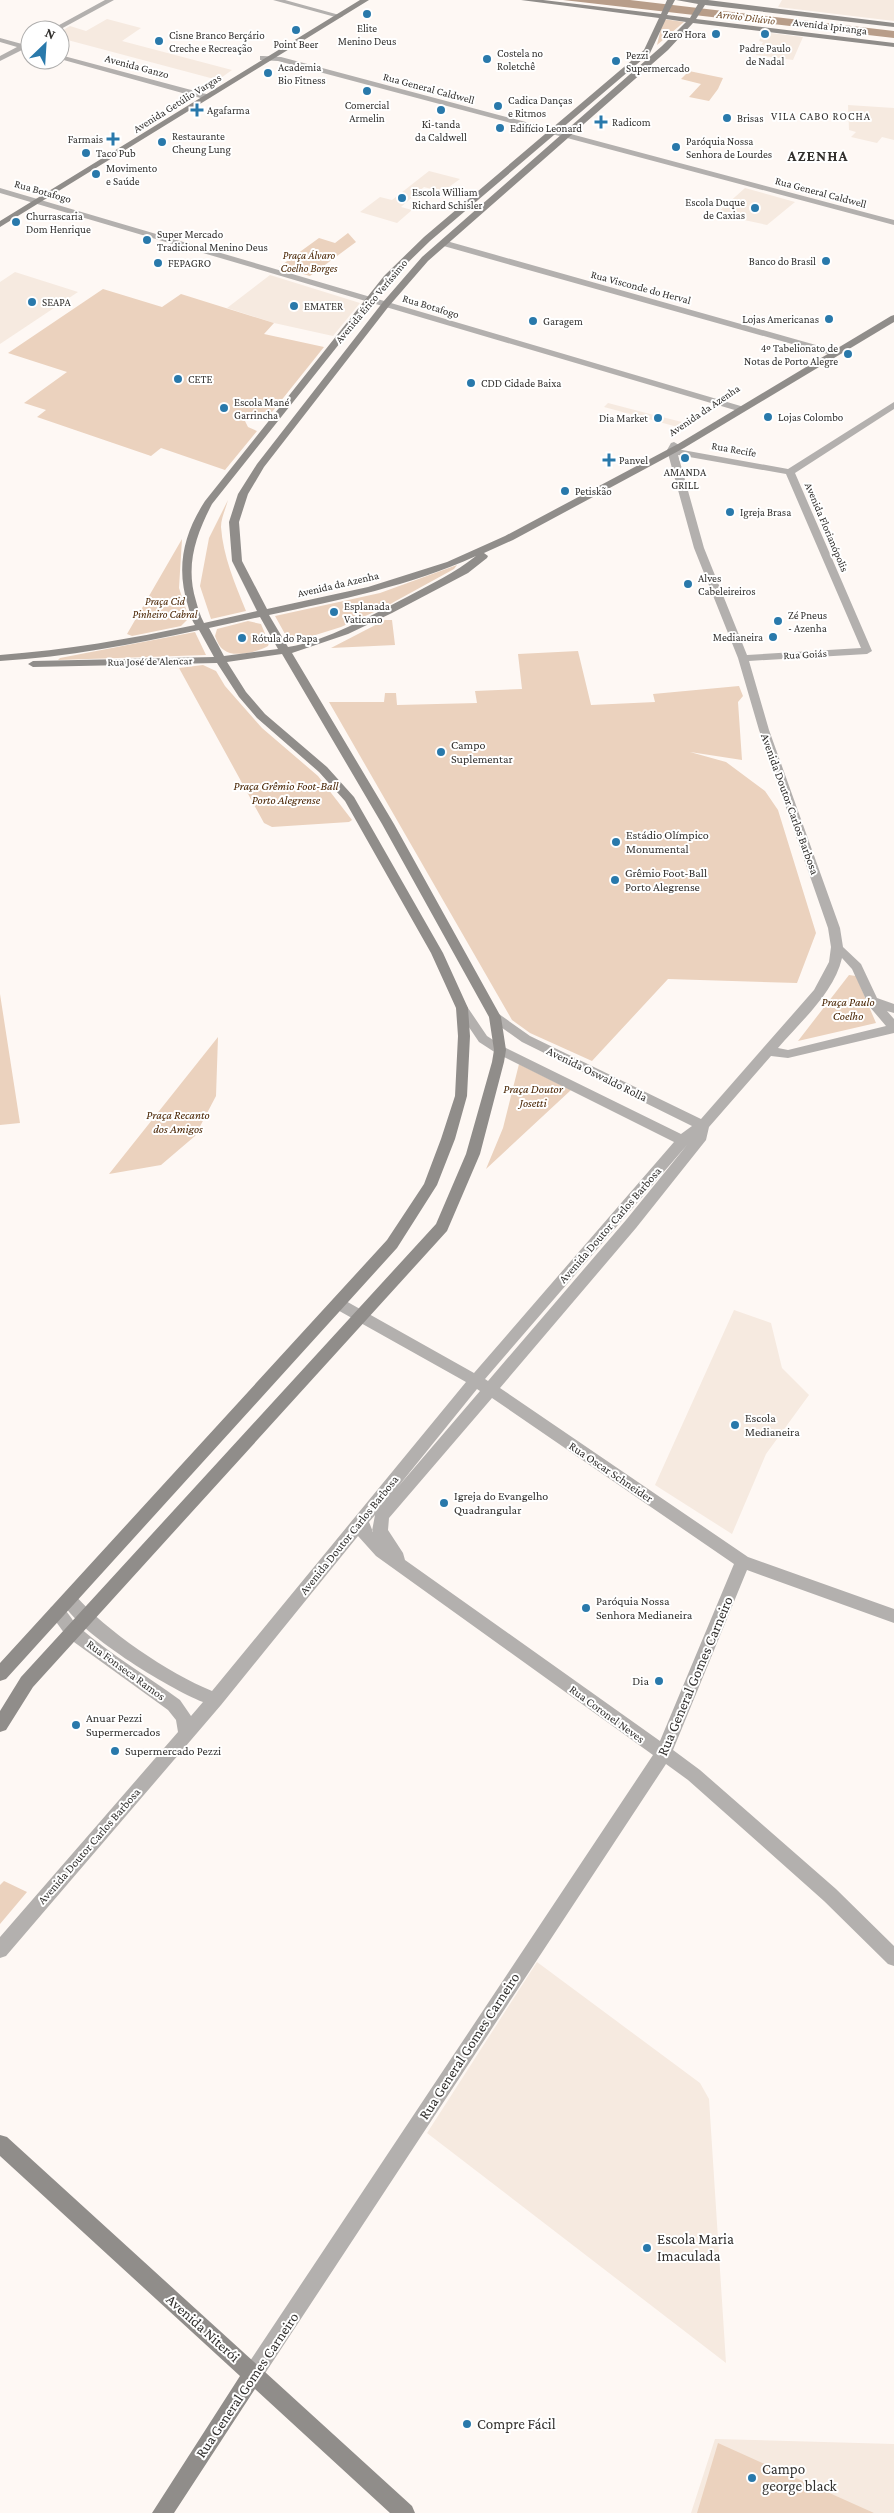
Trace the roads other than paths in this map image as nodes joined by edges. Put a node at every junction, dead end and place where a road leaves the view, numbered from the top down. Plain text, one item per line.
1 (110, 0) edge
2 (278, 0) edge
3 (356, 0) edge
4 (365, 0) edge
5 (525, 0) edge
6 (680, 0) edge
7 (671, 1) edge
8 (706, 2) edge
9 (664, 14) junction
10 (335, 15) junction
11 (694, 18) junction
12 (70, 21) edge
13 (894, 25) edge
14 (0, 40) edge
15 (894, 44) edge
16 (0, 45) edge
17 (20, 46) edge
18 (20, 47) edge
19 (20, 49) edge
20 (270, 58) junction
21 (0, 59) edge
22 (70, 60) edge
23 (70, 64) edge
24 (107, 72) junction
25 (198, 101) junction
26 (550, 132) junction
27 (564, 135) junction
28 (0, 190) edge
29 (35, 200) junction
30 (0, 219) edge
31 (894, 223) edge
32 (0, 225) edge
33 (443, 243) junction
34 (370, 300) junction
35 (386, 304) junction
36 (894, 312) edge
37 (894, 318) edge
38 (830, 352) junction
39 (894, 405) edge
40 (729, 406) junction
41 (741, 409) junction
42 (673, 448) junction
43 (790, 472) junction
44 (501, 542) junction
45 (263, 614) junction
46 (203, 627) junction
47 (298, 649) joint
48 (867, 651) joint
49 (285, 652) junction
50 (0, 658) edge
51 (743, 658) junction
52 (219, 660) junction
53 (0, 666) edge
54 (839, 950) junction
55 (872, 1001) junction
56 (462, 1008) junction
57 (894, 1008) edge
58 (495, 1017) junction
59 (894, 1028) edge
60 (500, 1050) junction
61 (768, 1051) junction
62 (703, 1126) junction
63 (683, 1141) junction
64 (339, 1304) junction
65 (361, 1316) junction
66 (476, 1380) junction
67 (490, 1389) junction
68 (361, 1520) junction
69 (743, 1562) junction
70 (402, 1564) junction
71 (70, 1600) junction
72 (57, 1612) junction
73 (894, 1616) edge
74 (86, 1618) junction
75 (73, 1632) junction
76 (0, 1674) edge
77 (215, 1700) junction
78 (0, 1725) edge
79 (186, 1734) junction
80 (663, 1754) junction
81 (0, 1950) edge
82 (894, 1958) edge
83 (0, 2144) edge
84 (253, 2374) junction
85 (399, 2511) edge
86 (162, 2513) edge

1 - 12 street
2 - 10 street
3 - 10 main road, Avenida Getúlio Vargas
4 - 10 main road, Avenida Getúlio Vargas
5 - 9 main road, Avenida Ipiranga
6 - 8 main road, Avenida Ipiranga
7 - 9 main road, Avenida Érico Veríssimo
8 - 11 main road, Avenida Érico Veríssimo
8 - 13 main road, Avenida Ipiranga
9 - 11 main road, Avenida Ipiranga
9 - 26 main road, Avenida Érico Veríssimo
10 - 20 main road, Avenida Getúlio Vargas
11 - 15 main road, Avenida Ipiranga
11 - 27 main road, Avenida Érico Veríssimo
14 - 17 street
16 - 18 street
19 - 21 street
20 - 25 main road, Avenida Getúlio Vargas
20 - 26 street, Rua General Caldwell
22 - 24 street, Avenida Ganzo
23 - 24 street, Avenida Ganzo
24 - 25 street, Avenida Ganzo
25 - 29 main road, Avenida Getúlio Vargas
26 - 27 street, Rua General Caldwell
26 - 34 main road, Avenida Érico Veríssimo
27 - 31 street, Rua General Caldwell
27 - 33 main road, Avenida Érico Veríssimo
28 - 29 street, Rua Botafogo
29 - 30 main road, Avenida Getúlio Vargas
29 - 32 main road, Avenida Getúlio Vargas
29 - 34 street, Rua Botafogo
33 - 35 main road, Avenida Érico Veríssimo
33 - 38 street, Rua Visconde do Herval
34 - 35 street, Rua Botafogo
34 - 46 main road, Avenida Érico Veríssimo
35 - 40 street, Rua Botafogo
35 - 45 main road, Avenida Érico Veríssimo
36 - 38 main road, Avenida da Azenha
37 - 38 main road, Avenida da Azenha
38 - 40 main road, Avenida da Azenha
38 - 41 main road, Avenida da Azenha
39 - 43 street, Avenida Florianópolis
40 - 41 street, Rua Botafogo
40 - 42 main road, Avenida da Azenha
41 - 42 main road, Avenida da Azenha
42 - 43 street, Rua Recife
42 - 44 main road, Avenida da Azenha
42 - 51 street, Avenida Doutor Carlos Barbosa
43 - 48 street, Avenida Florianópolis
44 - 45 main road, Avenida da Azenha
44 - 47 main road, Avenida da Azenha
45 - 46 main road, Avenida da Azenha
45 - 49 main road, Avenida Érico Veríssimo
46 - 50 main road, Rua José de Alencar
46 - 52 main road, Avenida Érico Veríssimo
47 - 49 main road, Rua José de Alencar
48 - 51 street, Rua Goiás
49 - 52 main road, Rua José de Alencar
49 - 58 main road, Avenida Érico Veríssimo
51 - 54 street, Avenida Doutor Carlos Barbosa
52 - 53 main road, Rua José de Alencar
52 - 56 main road, Avenida Érico Veríssimo
54 - 55 street
54 - 61 street, Avenida Doutor Carlos Barbosa
55 - 57 street
55 - 59 street
56 - 60 street, Avenida Oswaldo Rolla
56 - 64 main road
58 - 60 main road
58 - 62 street, Avenida Oswaldo Rolla
59 - 61 street
60 - 63 street, Avenida Oswaldo Rolla
60 - 65 main road
61 - 62 street, Avenida Doutor Carlos Barbosa
62 - 63 street, Avenida Doutor Carlos Barbosa
62 - 67 street, Avenida Doutor Carlos Barbosa
63 - 66 street, Avenida Doutor Carlos Barbosa
64 - 65 street, Rua Oscar Schneider
64 - 71 main road
65 - 66 street, Rua Oscar Schneider
65 - 74 main road
66 - 67 street, Rua Oscar Schneider
66 - 68 street, Avenida Doutor Carlos Barbosa
67 - 69 street, Rua Oscar Schneider
67 - 70 street, Avenida Doutor Carlos Barbosa
68 - 70 street, Rua Coronel Neves
68 - 77 street, Avenida Doutor Carlos Barbosa
69 - 73 street, Rua Oscar Schneider
69 - 80 street, Rua General Gomes Carneiro
70 - 80 street, Rua Coronel Neves
71 - 72 main road
71 - 74 street, Rua Fonseca Ramos
72 - 75 street, Rua Fonseca Ramos
72 - 76 main road
74 - 75 main road
74 - 77 street, Rua Fonseca Ramos
75 - 78 main road
75 - 79 street, Rua Fonseca Ramos
77 - 79 street, Avenida Doutor Carlos Barbosa
79 - 81 street, Avenida Doutor Carlos Barbosa
80 - 82 street, Rua Coronel Neves
80 - 84 street, Rua General Gomes Carneiro
83 - 84 main road, Avenida Niterói
84 - 85 main road, Avenida Niterói
84 - 86 main road, Rua General Gomes Carneiro

